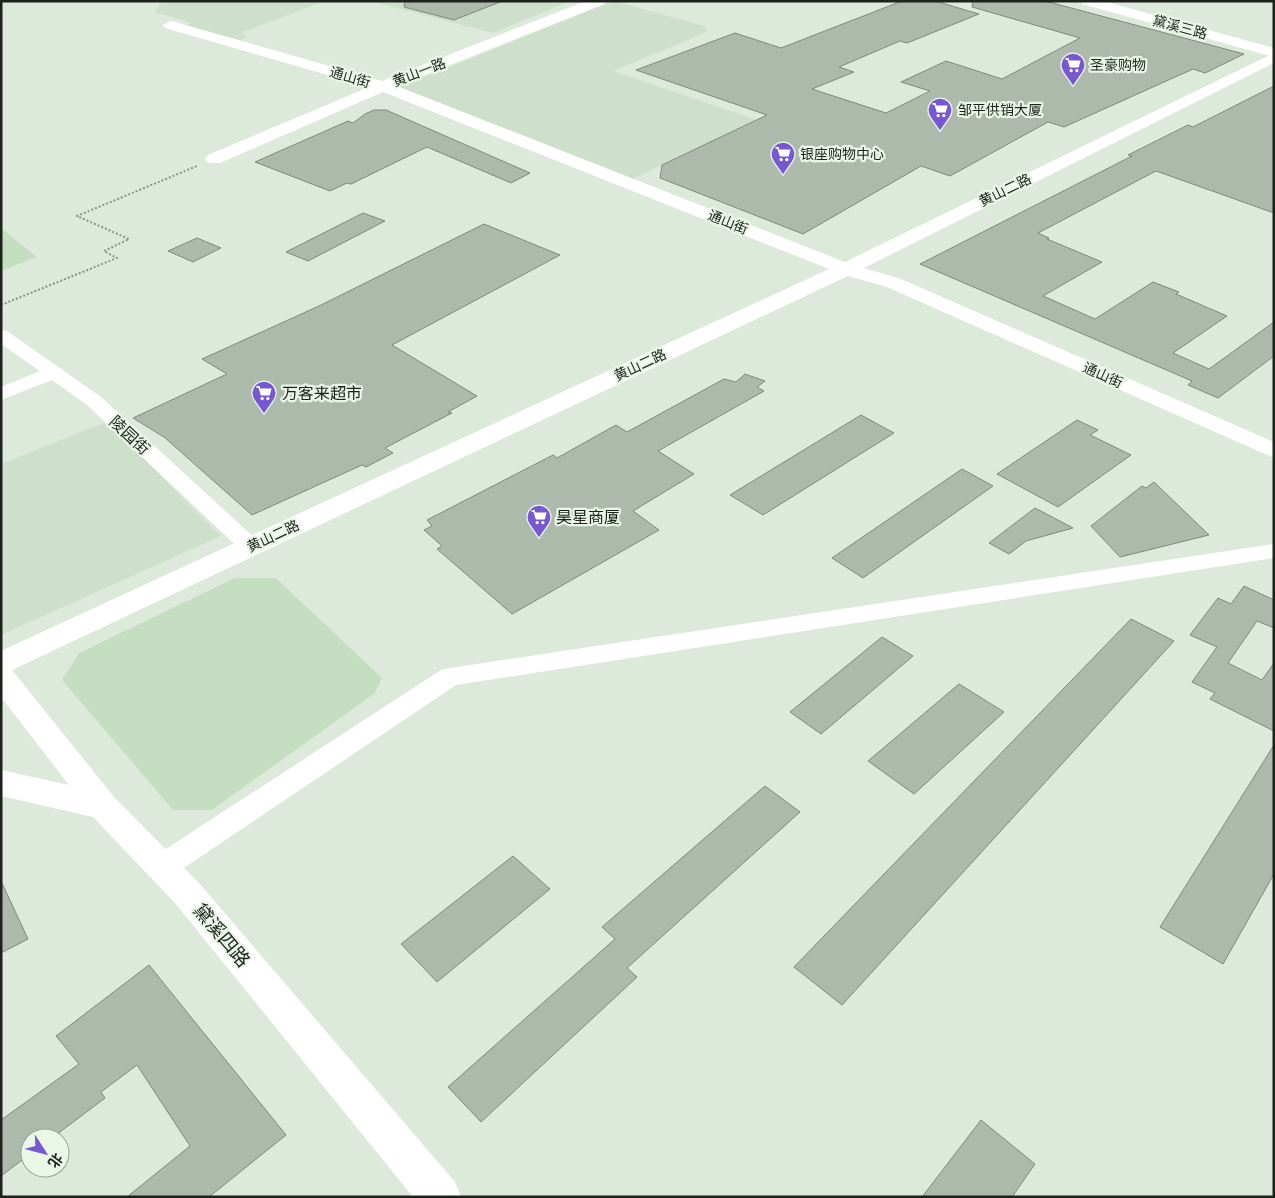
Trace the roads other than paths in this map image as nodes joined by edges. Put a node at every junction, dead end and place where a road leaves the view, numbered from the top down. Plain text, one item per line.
1 (599, 1) edge
2 (1087, 1) edge
3 (1121, 1) edge
4 (170, 25) dead end
5 (1274, 42) edge
6 (1274, 52) edge
7 (1274, 57) edge
8 (383, 86) junction
9 (214, 159) road end
10 (846, 269) junction
11 (1, 335) edge
12 (54, 372) junction
13 (1, 394) edge
14 (1274, 451) edge
15 (250, 546) junction
16 (1274, 551) edge
17 (1, 663) edge
18 (1, 676) edge
19 (1, 783) edge
20 (103, 806) junction
21 (162, 867) junction
22 (440, 1197) edge

1 - 8 street, 黄山一路
2 - 6 street, 黛溪三路
3 - 5 street, 黛溪三路
4 - 8 street, 通山街
7 - 10 street, 黄山二路
8 - 9 street, 黄山一路
8 - 10 street, 通山街
10 - 14 street, 通山街
10 - 15 street, 黄山二路
11 - 12 street, 陵园街
12 - 13 street
12 - 15 street, 陵园街
15 - 17 street, 黄山二路
16 - 21 street
18 - 20 street, 黛溪四路
19 - 20 street
20 - 21 street, 黛溪四路
21 - 22 street, 黛溪四路

